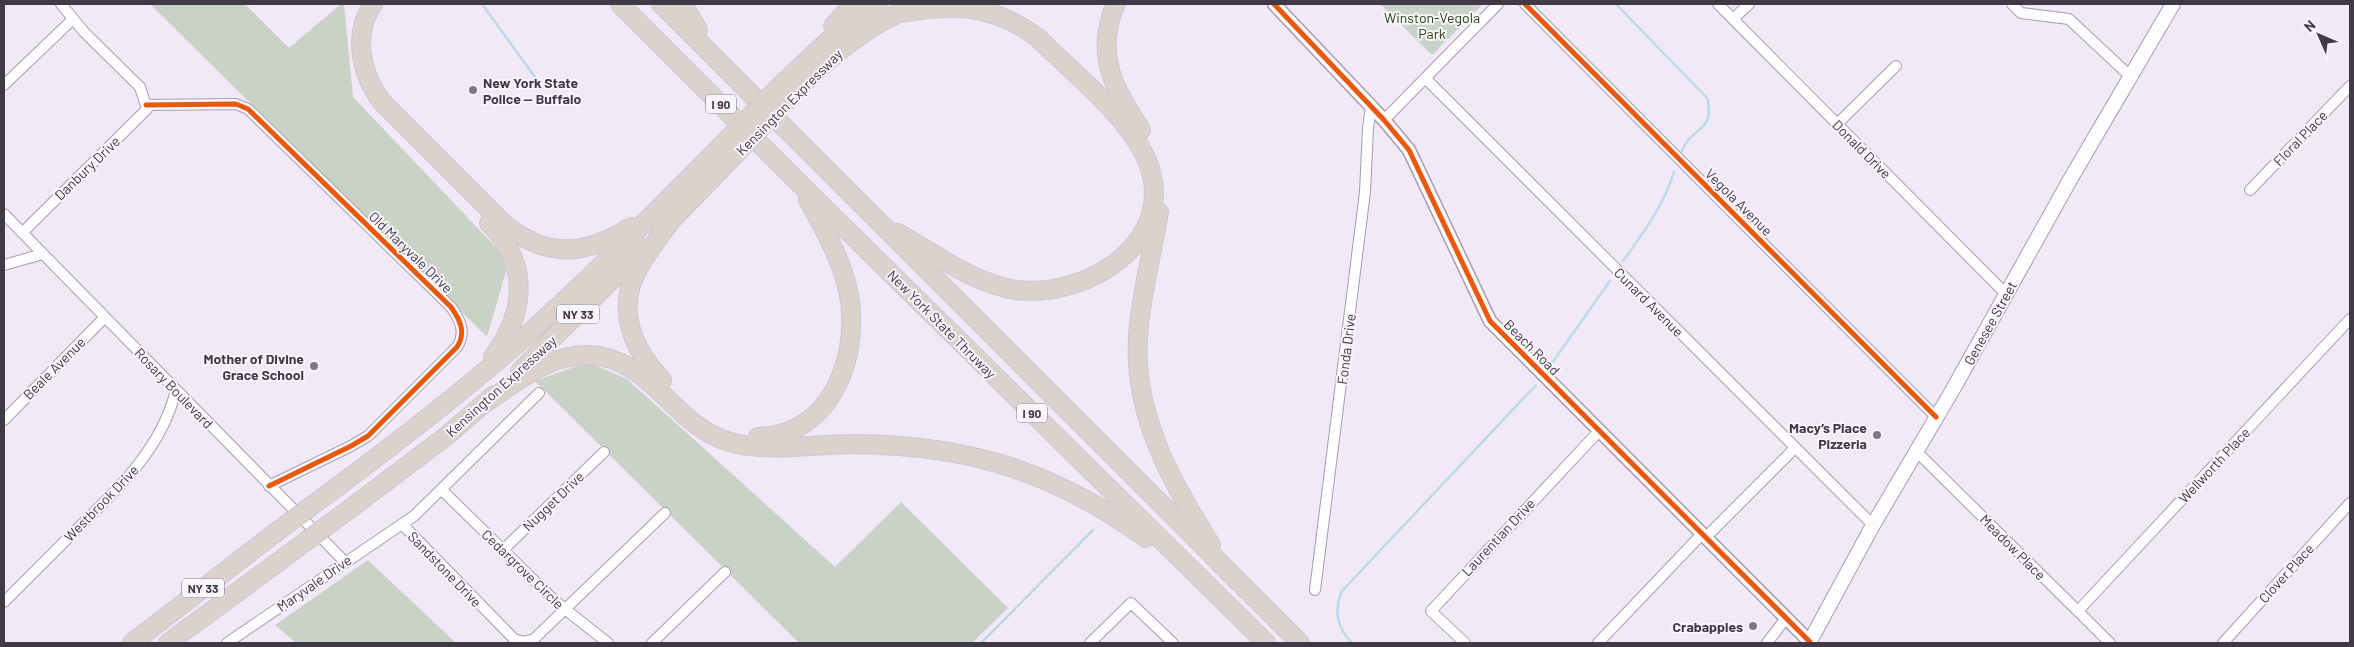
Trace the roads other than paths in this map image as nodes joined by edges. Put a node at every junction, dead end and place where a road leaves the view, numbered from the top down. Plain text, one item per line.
1 (61, 4) edge
2 (358, 4) edge
3 (373, 4) edge
4 (608, 4) edge
5 (620, 4) edge
6 (661, 4) edge
7 (682, 4) edge
8 (853, 4) edge
9 (878, 4) edge
10 (920, 4) edge
11 (1116, 4) edge
12 (1274, 4) edge
13 (1498, 4) edge
14 (1525, 4) edge
15 (1718, 4) edge
16 (1749, 4) edge
17 (2012, 4) edge
18 (2173, 4) edge
19 (895, 14) junction
20 (73, 19) junction
21 (1733, 19) junction
22 (642, 26) junction
23 (713, 54) junction
24 (1896, 66) dead end
25 (2131, 77) junction
26 (1425, 78) junction
27 (791, 82) junction
28 (4, 85) edge
29 (2350, 86) edge
30 (146, 103) junction
31 (1372, 107) junction
32 (1384, 120) junction
33 (1837, 124) junction
34 (799, 183) junction
35 (2250, 190) dead end
36 (4, 214) edge
37 (664, 216) junction
38 (876, 220) junction
39 (22, 232) junction
40 (43, 254) junction
41 (4, 265) edge
42 (2006, 294) junction
43 (105, 317) junction
44 (2350, 319) edge
45 (480, 375) junction
46 (176, 390) junction
47 (539, 394) dead end
48 (485, 403) junction
49 (1936, 417) junction
50 (4, 420) edge
51 (1599, 431) junction
52 (1794, 449) junction
53 (604, 452) dead end
54 (1916, 452) junction
55 (269, 486) junction
56 (442, 490) junction
57 (2350, 503) edge
58 (665, 512) dead end
59 (402, 524) junction
60 (1873, 525) junction
61 (1704, 536) junction
62 (503, 550) junction
63 (344, 562) junction
64 (1186, 564) junction
65 (1225, 569) junction
66 (725, 572) dead end
67 (1316, 590) dead end
68 (4, 602) edge
69 (564, 608) junction
70 (2078, 611) junction
71 (1786, 618) junction
72 (132, 643) edge
73 (168, 643) edge
74 (227, 643) edge
75 (608, 643) edge
76 (652, 643) edge
77 (1090, 643) edge
78 (1173, 643) edge
79 (1266, 643) edge
80 (1300, 643) edge
81 (1465, 643) edge
82 (1598, 643) edge
83 (1767, 643) edge
84 (1810, 643) edge
85 (2110, 643) edge
86 (2222, 643) edge

1 - 20 street
2 - 45 highway
3 - 37 highway
4 - 22 highway
5 - 22 highway, New York State Thruway / I 90
6 - 23 highway, New York State Thruway / I 90
7 - 23 highway
8 - 27 highway
9 - 27 highway, Kensington Expressway / NY 33
10 - 19 highway, Kensington Expressway / NY 33
11 - 65 highway
12 - 31 street, Beach Road
13 - 26 street
14 - 49 street, Vegola Avenue
15 - 21 street, Donald Drive
16 - 21 street
17 - 25 street
18 - 25 main road, Genesee Street
19 - 27 highway, Kensington Expressway / NY 33
19 - 38 highway
20 - 28 street
20 - 30 street
21 - 33 street, Donald Drive
22 - 34 highway, New York State Thruway / I 90
23 - 38 highway, New York State Thruway / I 90
24 - 33 street
25 - 42 main road, Genesee Street
26 - 32 street
26 - 52 street, Cunard Avenue
27 - 37 highway, Kensington Expressway / NY 33, bridge
29 - 35 street, Floral Place
30 - 39 street, Danbury Drive
30 - 55 street, Old Maryvale Drive
31 - 32 street, Beach Road
31 - 67 street, Fonda Drive
32 - 51 street, Beach Road
33 - 42 street, Donald Drive
34 - 37 highway
34 - 64 highway, New York State Thruway / I 90
36 - 39 street, Rosary Boulevard
37 - 45 highway, Kensington Expressway / NY 33
37 - 48 highway, Kensington Expressway / NY 33
38 - 65 highway, New York State Thruway / I 90
39 - 40 street, Rosary Boulevard
40 - 41 street
40 - 43 street, Rosary Boulevard
42 - 49 main road, Genesee Street
43 - 46 street, Rosary Boulevard
43 - 50 street, Beale Avenue
44 - 70 street, Wellworth Place
45 - 72 highway, Kensington Expressway / NY 33, bridge
46 - 55 street, Rosary Boulevard
46 - 68 street, Westbrook Drive
47 - 56 street, Sandstone Drive
48 - 64 highway
48 - 73 highway, Kensington Expressway / NY 33, bridge
49 - 54 main road, Genesee Street
51 - 61 street, Beach Road
51 - 81 street, Laurentian Drive
52 - 60 street, Cunard Avenue
52 - 61 street
53 - 62 street, Nugget Drive
54 - 60 main road, Genesee Street
54 - 70 street, Meadow Place
55 - 63 street, Rosary Boulevard
56 - 59 street, Sandstone Drive
56 - 62 street, Cedargrove Circle
57 - 86 street, Clover Place
58 - 69 street, Sandstone Drive
59 - 63 street, Maryvale Drive
59 - 69 street, Sandstone Drive
60 - 84 main road, Genesee Street
61 - 71 street, Beach Road
61 - 82 street
62 - 69 street, Cedargrove Circle
63 - 74 street, Maryvale Drive
64 - 79 highway, New York State Thruway / I 90
65 - 80 highway, New York State Thruway / I 90
66 - 76 street
69 - 75 street, Cedargrove Circle
70 - 85 street, Meadow Place
71 - 83 street
71 - 84 street, Beach Road
77 - 78 street

